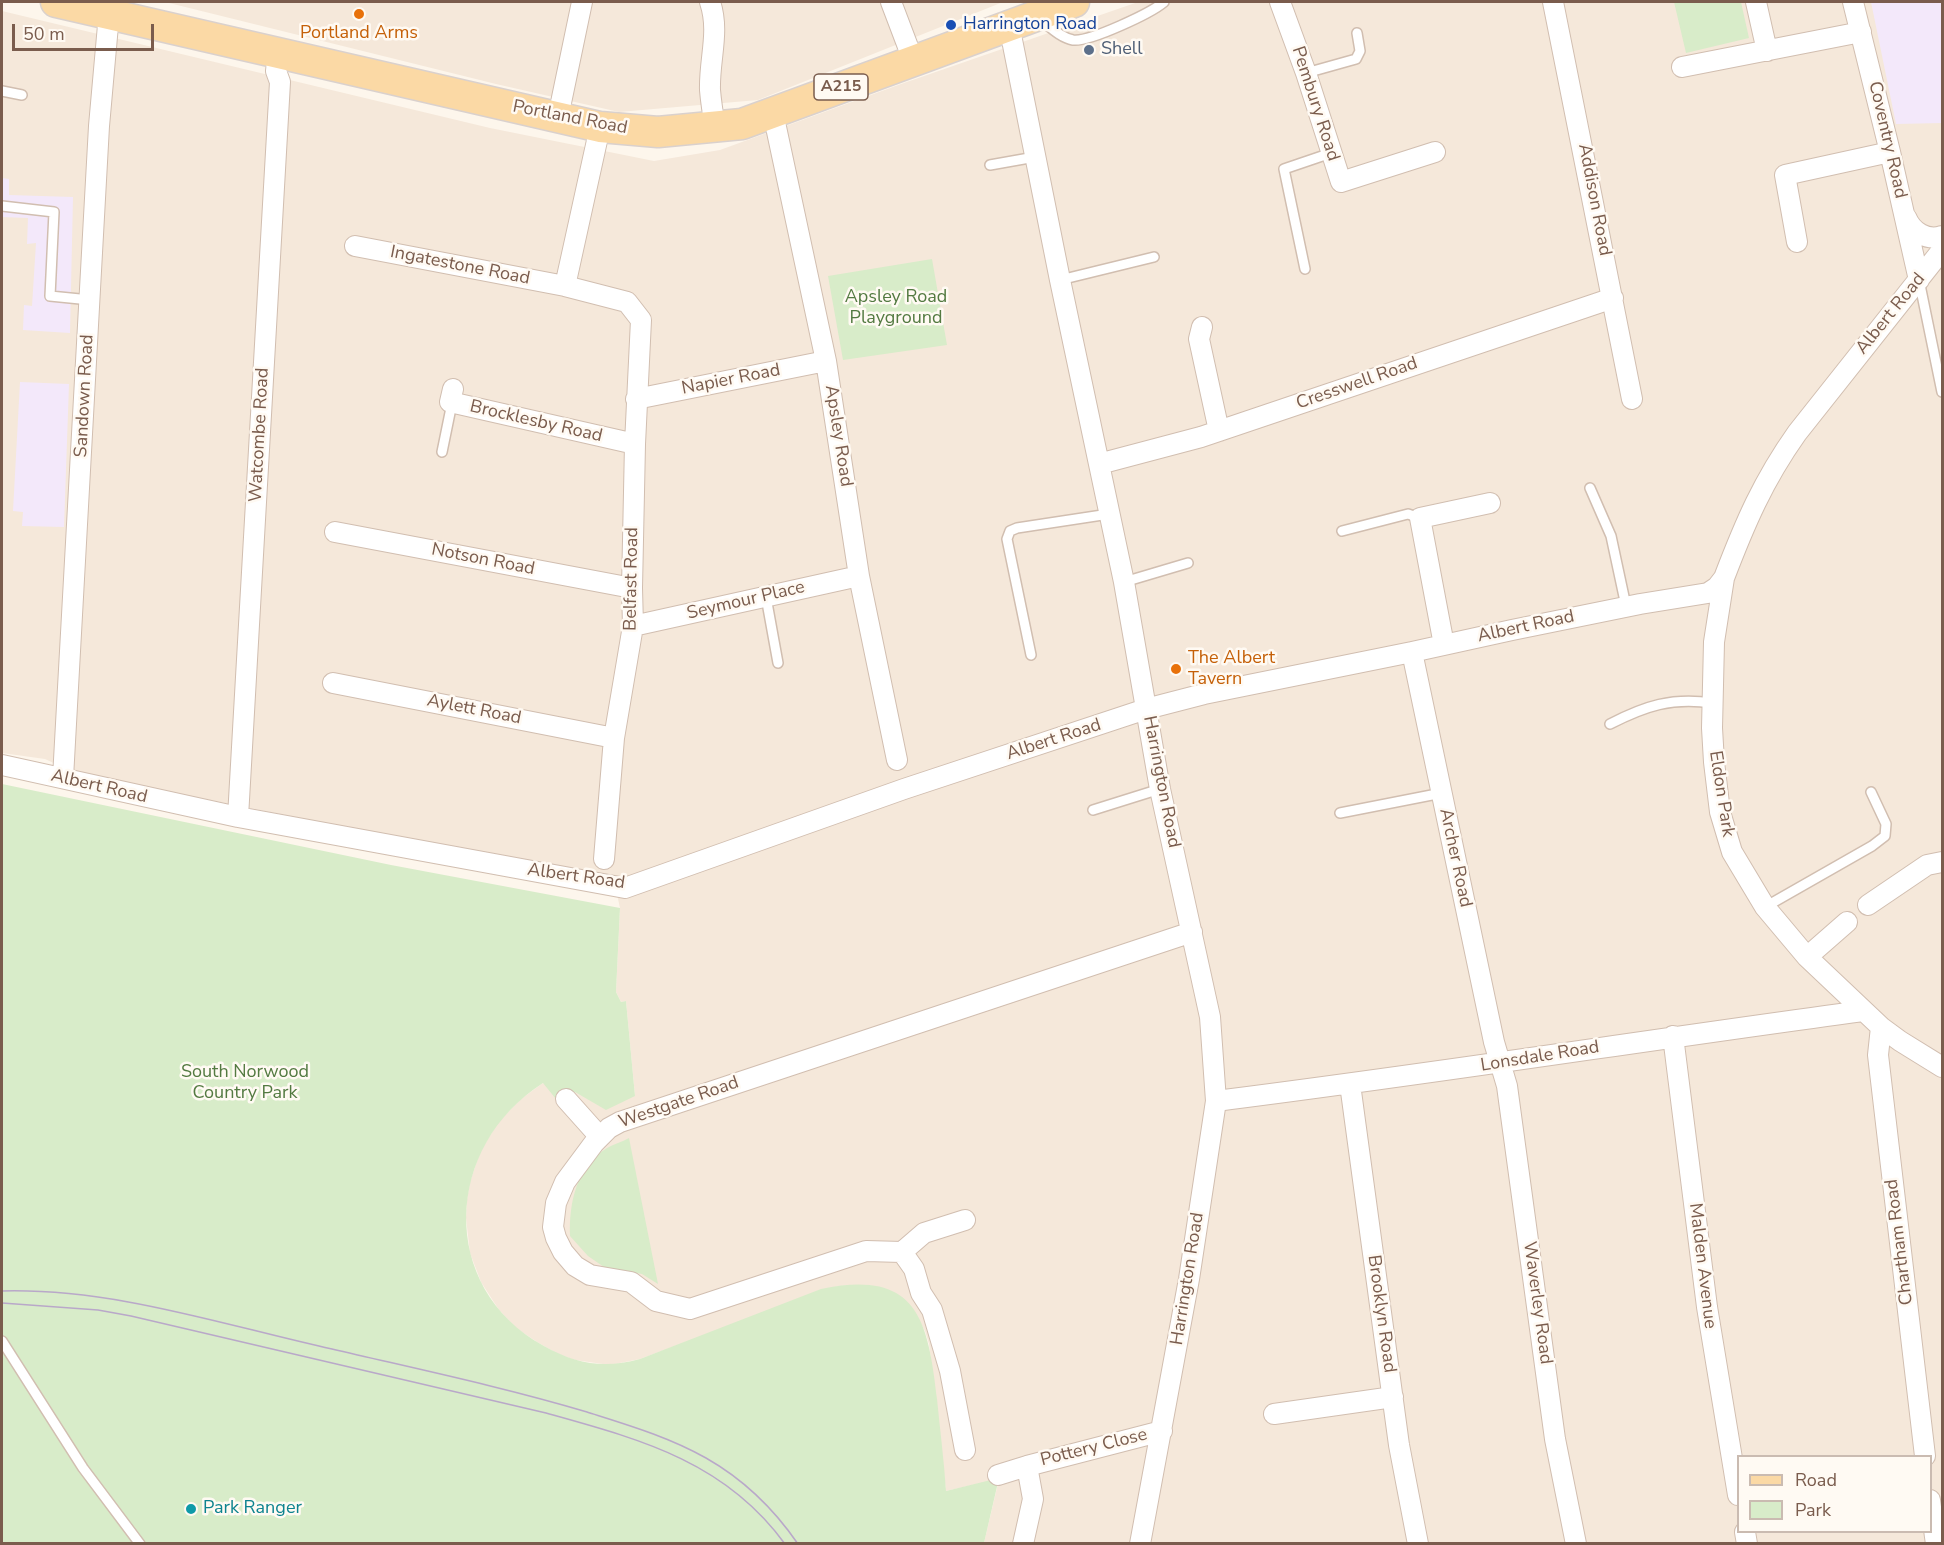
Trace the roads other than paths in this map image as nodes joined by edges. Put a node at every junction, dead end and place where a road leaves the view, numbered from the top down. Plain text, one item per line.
1 (56, 2) edge
2 (582, 2) edge
3 (710, 2) edge
4 (891, 2) edge
5 (1074, 2) edge
6 (1164, 2) edge
7 (1280, 2) edge
8 (1553, 2) edge
9 (1756, 2) edge
10 (1852, 2) edge
11 (109, 14) junction
12 (1021, 20) junction
13 (1861, 32) junction
14 (1357, 33) dead end
15 (1767, 51) junction
16 (913, 60) junction
17 (1682, 67) dead end
18 (279, 68) junction
19 (1306, 73) junction
20 (2, 91) edge
21 (22, 95) dead end
22 (773, 113) junction
23 (558, 117) junction
24 (600, 127) junction
25 (715, 127) junction
26 (1435, 152) dead end
27 (1890, 152) junction
28 (1331, 153) junction
29 (1035, 157) junction
30 (990, 165) dead end
31 (2, 206) edge
32 (1904, 211) junction
33 (1942, 236) edge
34 (1797, 242) dead end
35 (355, 246) dead end
36 (1942, 250) edge
37 (1154, 257) dead end
38 (1305, 269) dead end
39 (1060, 280) junction
40 (1919, 280) junction
41 (565, 286) junction
42 (1612, 298) junction
43 (90, 300) junction
44 (627, 302) joint
45 (1202, 327) dead end
46 (826, 361) junction
47 (1942, 392) edge
48 (452, 396) joint
49 (636, 399) junction
50 (1632, 399) dead end
51 (1219, 431) junction
52 (634, 444) junction
53 (442, 452) dead end
54 (1099, 464) junction
55 (1590, 488) dead end
56 (1490, 502) dead end
57 (1109, 514) junction
58 (1420, 518) junction
59 (1342, 531) dead end
60 (335, 532) dead end
61 (1188, 563) dead end
62 (859, 576) junction
63 (1724, 578) junction
64 (1124, 582) junction
65 (632, 588) junction
66 (765, 597) junction
67 (1626, 606) junction
68 (633, 627) junction
69 (1444, 645) junction
70 (1412, 652) junction
71 (1031, 655) dead end
72 (778, 663) dead end
73 (333, 683) dead end
74 (1712, 703) junction
75 (1146, 709) junction
76 (1610, 724) dead end
77 (614, 738) junction
78 (897, 760) dead end
79 (2, 765) edge
80 (63, 778) junction
81 (1160, 789) junction
82 (1871, 792) dead end
83 (1442, 793) junction
84 (1093, 810) dead end
85 (1340, 813) dead end
86 (238, 817) junction
87 (604, 859) dead end
88 (1942, 862) edge
89 (1868, 905) dead end
90 (1765, 907) junction
91 (1847, 922) dead end
92 (1192, 932) junction
93 (1807, 957) junction
94 (1863, 1011) junction
95 (1881, 1027) junction
96 (1673, 1036) junction
97 (1500, 1063) junction
98 (1942, 1066) edge
99 (1350, 1084) junction
100 (566, 1099) dead end
101 (1216, 1101) junction
102 (600, 1137) junction
103 (965, 1220) dead end
104 (902, 1252) junction
105 (2, 1341) edge
106 (1393, 1397) junction
107 (1274, 1414) dead end
108 (1162, 1431) junction
109 (965, 1450) dead end
110 (1925, 1455) edge
111 (1027, 1466) junction
112 (998, 1475) dead end
113 (1737, 1490) edge
114 (1932, 1515) edge
115 (1414, 1543) edge
116 (140, 1544) edge
117 (1023, 1544) edge
118 (1140, 1544) edge
119 (1576, 1544) edge
120 (1936, 1544) edge

1 - 11 main road, Portland Road / A215
2 - 23 street
3 - 25 street
4 - 16 street
5 - 12 main road, Portland Road / A215
6 - 12 lane
7 - 19 street, Pembury Road
8 - 42 street, Addison Road
9 - 15 street
10 - 13 street, Coventry Road
11 - 18 main road, Portland Road / A215
11 - 43 street, Sandown Road
12 - 16 main road, Portland Road / A215
12 - 29 street, Harrington Road
13 - 15 street
13 - 27 street, Coventry Road
14 - 19 lane
15 - 17 street
16 - 22 main road, Portland Road / A215
18 - 23 main road, Portland Road / A215
18 - 86 street, Watcombe Road
19 - 28 street, Pembury Road
20 - 21 lane
22 - 25 main road, Portland Road / A215
22 - 46 street, Apsley Road
23 - 24 main road, Portland Road / A215
24 - 25 main road, Portland Road / A215
24 - 41 street
26 - 28 street, Pembury Road
27 - 32 street, Coventry Road
27 - 34 street
28 - 38 lane
29 - 30 lane
29 - 39 street, Harrington Road
31 - 43 lane
32 - 33 street
32 - 40 street, Coventry Road
35 - 41 street, Ingatestone Road
36 - 40 street, Albert Road
37 - 39 lane
39 - 54 street, Harrington Road
40 - 47 lane
40 - 63 street, Albert Road
41 - 44 street, Ingatestone Road
42 - 50 street, Addison Road
42 - 51 street, Cresswell Road
43 - 80 street, Sandown Road
44 - 49 street, Belfast Road
45 - 51 street
46 - 49 street, Napier Road
46 - 62 street, Apsley Road
48 - 52 street, Brocklesby Road
48 - 53 lane
49 - 52 street, Belfast Road
51 - 54 street, Cresswell Road
52 - 65 street, Belfast Road
54 - 57 street, Harrington Road
55 - 67 lane
56 - 58 street
57 - 64 street, Harrington Road
57 - 71 lane
58 - 59 lane
58 - 69 street
60 - 65 street, Notson Road
61 - 64 lane
62 - 66 street, Seymour Place
62 - 78 street, Apsley Road
63 - 67 street, Albert Road
63 - 74 street, Eldon Park
64 - 75 street, Harrington Road
65 - 68 street, Belfast Road
66 - 68 street, Seymour Place
66 - 72 lane
67 - 69 street, Albert Road
68 - 77 street, Belfast Road
69 - 70 street, Albert Road
70 - 75 street, Albert Road
70 - 83 street, Archer Road
73 - 77 street, Aylett Road
74 - 76 lane
74 - 90 street, Eldon Park
75 - 81 street, Harrington Road
75 - 86 street, Albert Road
77 - 87 street, Belfast Road
79 - 80 street, Albert Road
80 - 86 street, Albert Road
81 - 84 lane
81 - 92 street, Harrington Road
82 - 90 lane
83 - 85 lane
83 - 97 street, Archer Road
88 - 89 street
90 - 93 street, Eldon Park
91 - 93 street
92 - 101 street, Harrington Road
92 - 102 street, Westgate Road
93 - 94 street, Eldon Park
94 - 95 street, Eldon Park
94 - 96 street, Lonsdale Road
95 - 98 street, Eldon Park
95 - 110 street, Chartham Road
96 - 97 street, Lonsdale Road
96 - 113 street, Malden Avenue
97 - 99 street, Lonsdale Road
97 - 119 street, Waverley Road
99 - 101 street, Lonsdale Road
99 - 106 street, Brooklyn Road
100 - 102 street
101 - 108 street, Harrington Road
102 - 104 street, Westgate Road
103 - 104 street
104 - 109 street
105 - 116 lane
106 - 107 street
106 - 115 street, Brooklyn Road
108 - 111 street, Pottery Close
108 - 118 street, Harrington Road
111 - 112 street, Pottery Close
111 - 117 street, Pottery Close
114 - 120 street

